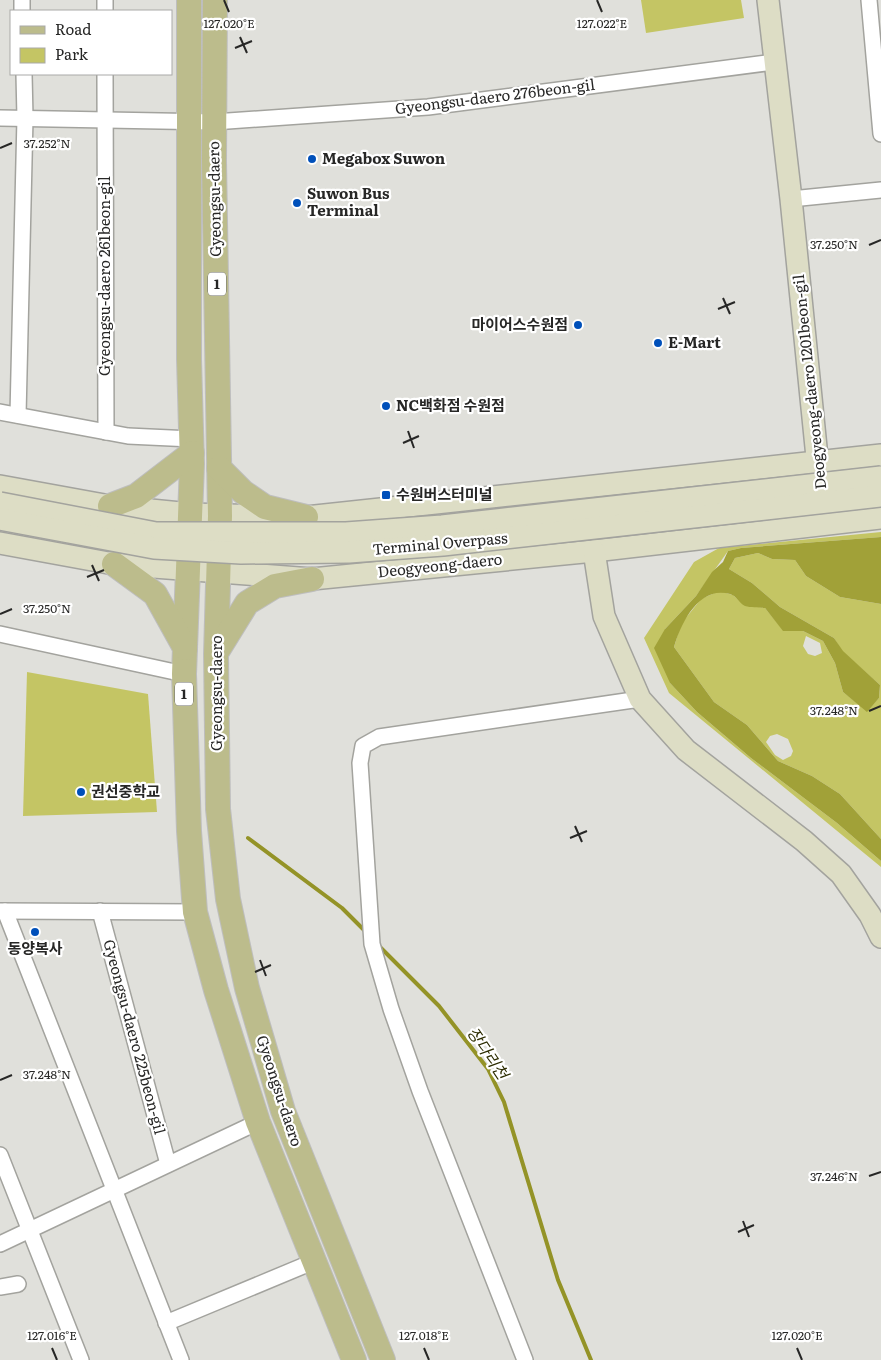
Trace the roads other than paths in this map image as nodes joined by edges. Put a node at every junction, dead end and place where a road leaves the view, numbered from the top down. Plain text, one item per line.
1 (189, 0) edge
2 (215, 0) edge
3 (768, 0) edge
4 (869, 0) edge
5 (774, 62) junction
6 (24, 75) edge
7 (105, 75) edge
8 (0, 118) edge
9 (25, 118) junction
10 (105, 120) junction
11 (190, 122) junction
12 (214, 122) junction
13 (881, 134) edge
14 (881, 190) edge
15 (791, 199) junction
16 (0, 412) edge
17 (18, 415) junction
18 (106, 432) junction
19 (192, 446) junction
20 (881, 455) edge
21 (816, 463) junction
22 (218, 468) junction
23 (881, 477) edge
24 (0, 486) edge
25 (881, 496) edge
26 (0, 503) edge
27 (110, 506) junction
28 (191, 514) junction
29 (220, 516) junction
30 (306, 517) junction
31 (881, 518) edge
32 (0, 519) edge
33 (827, 524) junction
34 (0, 543) edge
35 (594, 551) junction
36 (114, 564) junction
37 (189, 571) junction
38 (219, 573) junction
39 (312, 579) junction
40 (0, 634) edge
41 (185, 648) junction
42 (216, 654) junction
43 (184, 674) junction
44 (640, 699) junction
45 (3, 911) edge
46 (100, 911) junction
47 (195, 912) junction
48 (881, 937) edge
49 (258, 1122) junction
50 (0, 1155) edge
51 (168, 1164) junction
52 (6, 1185) edge
53 (113, 1190) junction
54 (30, 1230) junction
55 (0, 1244) edge
56 (316, 1261) junction
57 (18, 1284) dead end
58 (0, 1286) edge
59 (166, 1323) junction
60 (81, 1360) edge
61 (181, 1360) edge
62 (354, 1360) edge
63 (384, 1360) edge
64 (525, 1360) edge

1 - 11 main road, Gyeongsu-daero / 1
2 - 12 main road, Gyeongsu-daero / 1
3 - 5 main road, Deogyeong-daero 1201beon-gil
4 - 13 street
5 - 12 street, Gyeongsu-daero 276beon-gil
5 - 15 main road, Deogyeong-daero 1201beon-gil
6 - 9 street
7 - 10 street, Gyeongsu-daero 261beon-gil
8 - 9 street, Gyeongsu-daero 276beon-gil
9 - 10 street, Gyeongsu-daero 276beon-gil
9 - 17 street
10 - 11 street, Gyeongsu-daero 276beon-gil
10 - 18 street, Gyeongsu-daero 261beon-gil
11 - 12 street, Gyeongsu-daero 276beon-gil
11 - 19 main road, Gyeongsu-daero / 1
12 - 22 main road, Gyeongsu-daero / 1
14 - 15 street
15 - 21 main road, Deogyeong-daero 1201beon-gil
16 - 17 street
17 - 18 street
18 - 19 street
19 - 27 main road
19 - 28 main road, Gyeongsu-daero / 1
20 - 21 main road
21 - 30 main road
21 - 33 main road, Deogyeong-daero 1201beon-gil
22 - 29 main road, Gyeongsu-daero / 1
22 - 30 main road
23 - 26 main road, Terminal Overpass, bridge
24 - 27 main road
25 - 32 main road, Terminal Overpass, bridge
27 - 28 main road
28 - 29 main road
28 - 37 main road, Gyeongsu-daero / 1
29 - 30 main road
29 - 38 main road, Gyeongsu-daero / 1
31 - 33 main road, Deogyeong-daero
33 - 35 main road, Deogyeong-daero
34 - 36 main road, Deogyeong-daero
35 - 39 main road, Deogyeong-daero
35 - 44 main road
36 - 37 main road, Deogyeong-daero
36 - 41 main road
37 - 38 main road, Deogyeong-daero
37 - 41 main road, Gyeongsu-daero / 1
38 - 39 main road, Deogyeong-daero
38 - 42 main road, Gyeongsu-daero / 1
39 - 42 main road
40 - 43 street
41 - 43 main road, Gyeongsu-daero / 1
42 - 63 main road, Gyeongsu-daero / 1
43 - 47 main road, Gyeongsu-daero / 1
44 - 48 main road
44 - 64 street
45 - 46 street
45 - 53 street
46 - 47 street
46 - 51 street, Gyeongsu-daero 225beon-gil
47 - 49 main road, Gyeongsu-daero / 1
49 - 51 street
49 - 56 main road, Gyeongsu-daero / 1
50 - 52 street
51 - 53 street
52 - 54 street
53 - 54 street
53 - 59 street
54 - 55 street
54 - 60 street
56 - 59 street
56 - 62 main road, Gyeongsu-daero / 1
57 - 58 street
59 - 61 street

